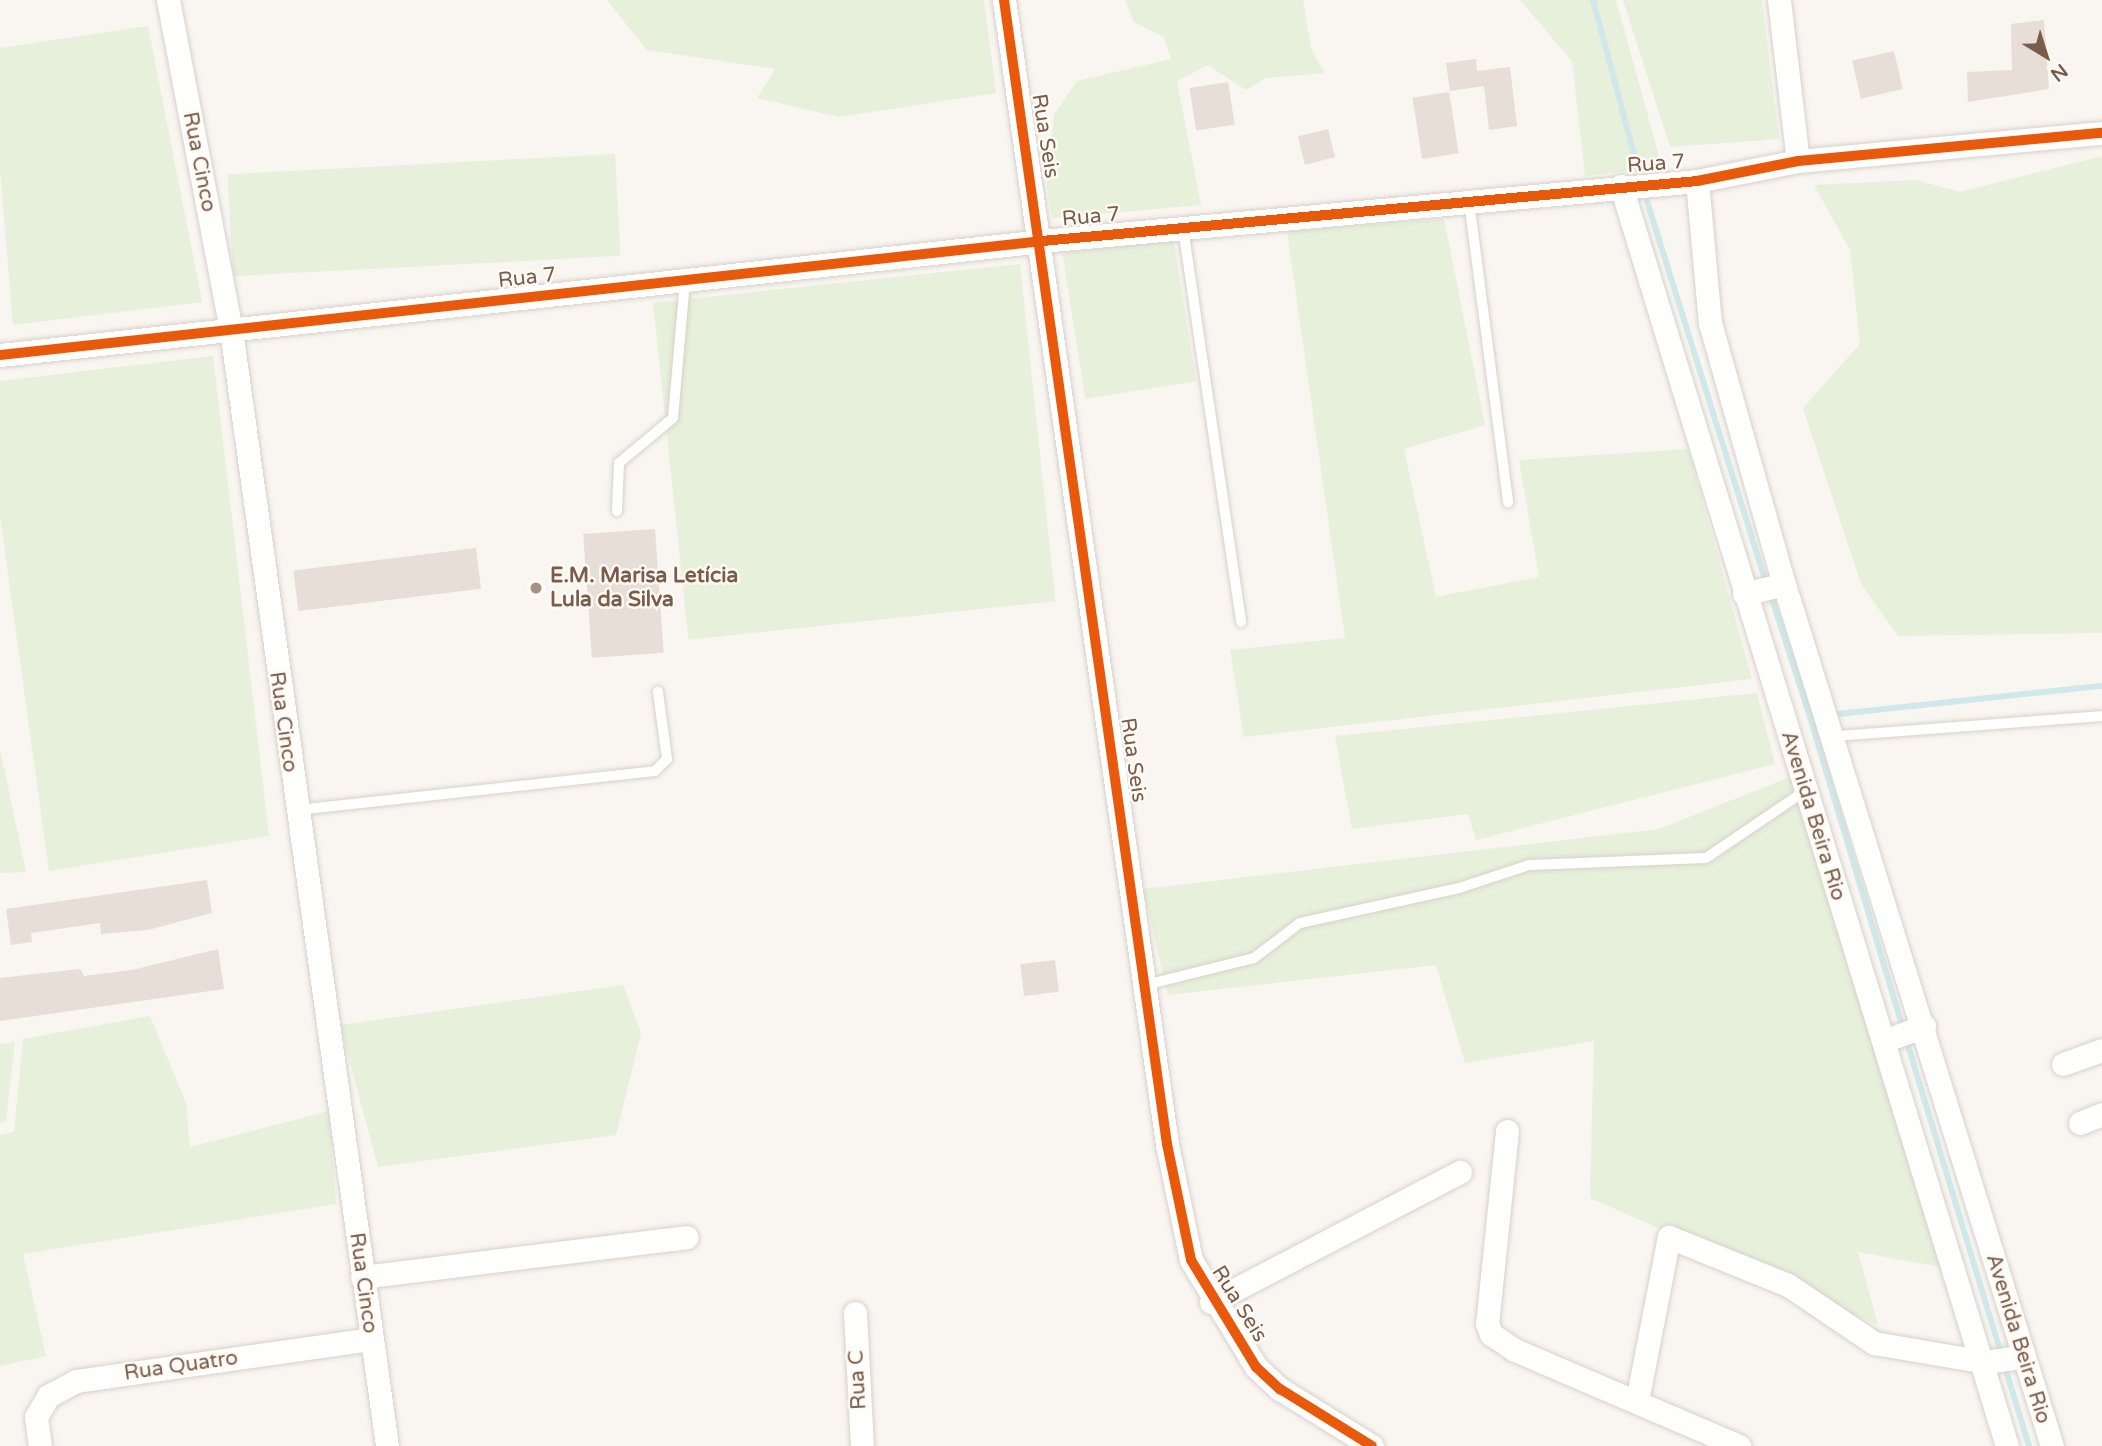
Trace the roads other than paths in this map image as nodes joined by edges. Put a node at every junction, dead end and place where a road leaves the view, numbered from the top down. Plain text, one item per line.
1 (169, 0) edge
2 (1004, 0) edge
3 (1779, 0) edge
4 (2102, 132) edge
5 (1798, 161) junction
6 (1698, 181) junction
7 (1621, 186) junction
8 (1469, 201) junction
9 (1183, 228) junction
10 (1042, 241) junction
11 (685, 280) junction
12 (230, 330) junction
13 (0, 355) edge
14 (1508, 502) dead end
15 (617, 511) dead end
16 (1766, 588) junction
17 (1241, 622) dead end
18 (657, 692) dead end
19 (2101, 716) edge
20 (1832, 722) junction
21 (1805, 790) junction
22 (294, 810) junction
23 (1145, 985) junction
24 (1904, 1033) junction
25 (2102, 1050) edge
26 (2063, 1064) dead end
27 (2102, 1114) edge
28 (2080, 1123) dead end
29 (1507, 1131) dead end
30 (1460, 1172) dead end
31 (687, 1237) dead end
32 (362, 1277) junction
33 (1211, 1302) junction
34 (855, 1313) dead end
35 (371, 1339) junction
36 (2003, 1360) junction
37 (1637, 1401) junction
38 (40, 1446) edge
39 (387, 1446) edge
40 (862, 1446) edge
41 (1372, 1446) edge
42 (1739, 1446) edge
43 (2007, 1446) edge
44 (2052, 1446) edge

1 - 12 street, Rua Cinco
2 - 10 street, Rua Seis
3 - 5 street
4 - 5 street, Rua 7
5 - 6 street, Rua 7
6 - 7 street, Rua 7
6 - 16 street, Avenida Beira Rio
7 - 8 street, Rua 7
7 - 16 street, Avenida Beira Rio
8 - 9 street, Rua 7
8 - 14 lane
9 - 10 street, Rua 7
9 - 17 lane
10 - 11 street, Rua 7
10 - 23 street, Rua Seis
11 - 12 street, Rua 7
11 - 15 lane
12 - 13 street, Rua 7
12 - 22 street, Rua Cinco
16 - 20 street, Avenida Beira Rio
16 - 21 street, Avenida Beira Rio
18 - 22 lane
19 - 20 lane
20 - 24 street, Avenida Beira Rio
21 - 23 lane
21 - 24 street, Avenida Beira Rio
22 - 32 street, Rua Cinco
23 - 33 street, Rua Seis
24 - 36 street, Avenida Beira Rio
24 - 36 street, Avenida Beira Rio
25 - 26 street
27 - 28 street
29 - 37 street
30 - 33 street
31 - 32 street
32 - 35 street, Rua Cinco
33 - 41 street, Rua Seis
34 - 40 street, Rua C
35 - 38 street, Rua Quatro
35 - 39 street, Rua Cinco
36 - 37 street
36 - 43 street, Avenida Beira Rio
36 - 44 street, Avenida Beira Rio
37 - 42 street

